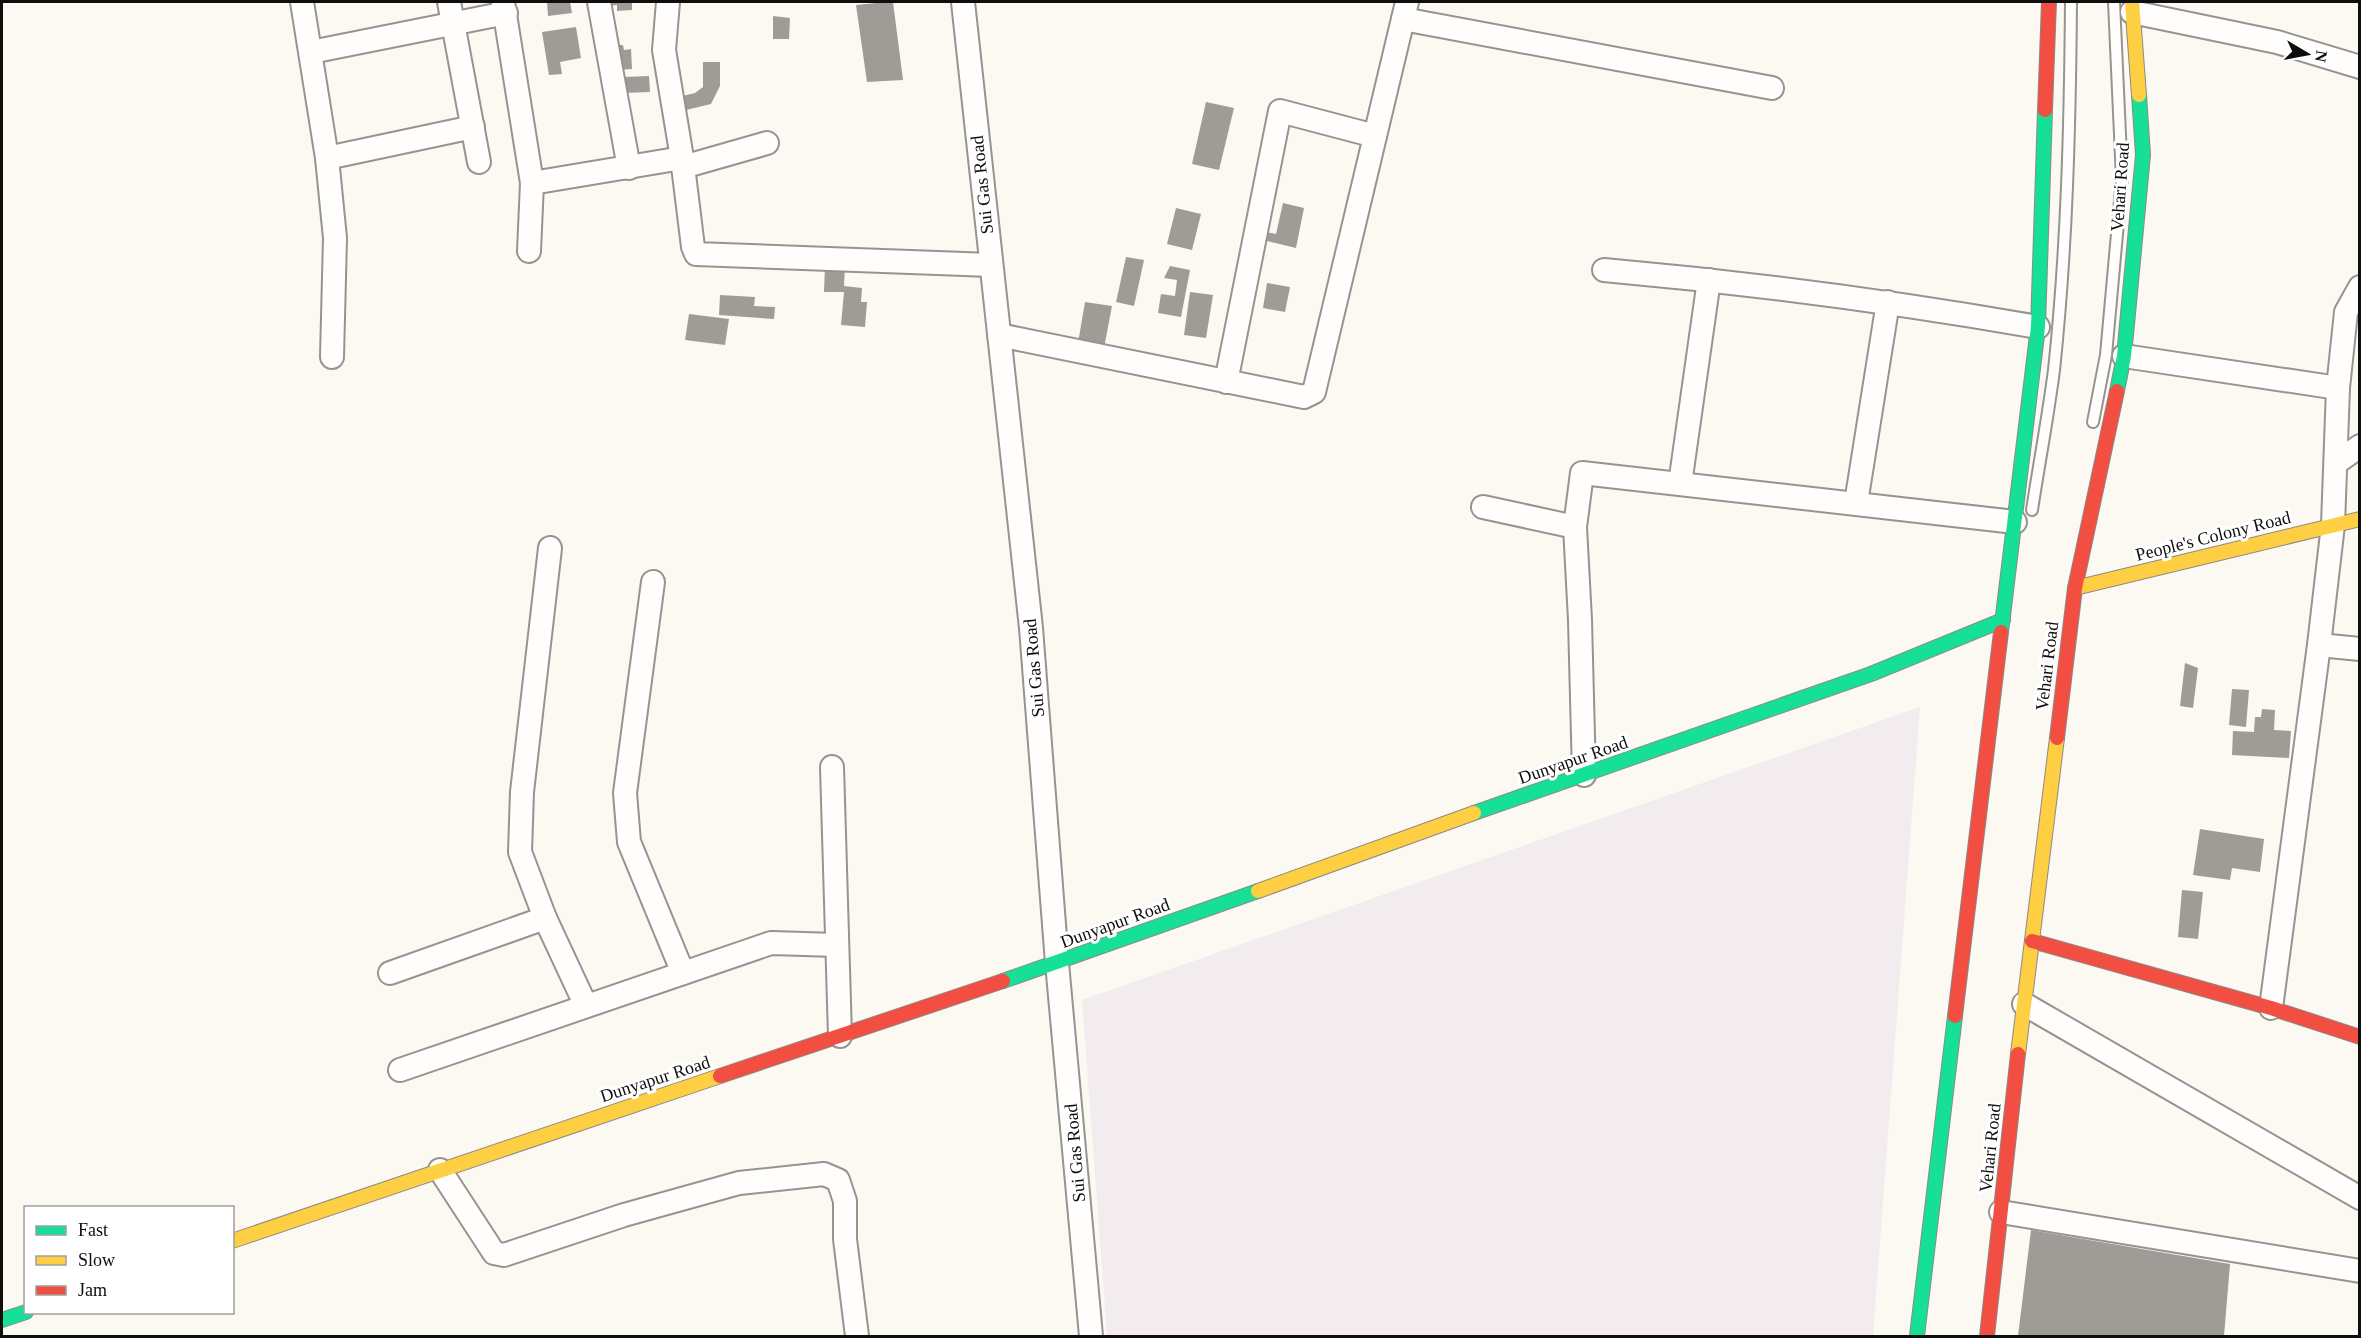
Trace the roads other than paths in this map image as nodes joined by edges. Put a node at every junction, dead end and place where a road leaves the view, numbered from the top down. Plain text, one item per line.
1 (302, 2) edge
2 (449, 2) edge
3 (599, 2) edge
4 (668, 2) edge
5 (963, 2) edge
6 (2049, 2) edge
7 (2071, 2) edge
8 (2126, 5) edge
9 (505, 7) edge
10 (1405, 10) edge
11 (453, 24) junction
12 (312, 52) junction
13 (2360, 67) edge
14 (1772, 88) dead end
15 (473, 127) junction
16 (1375, 136) junction
17 (767, 143) dead end
18 (327, 158) junction
19 (479, 162) dead end
20 (682, 162) junction
21 (629, 168) junction
22 (532, 183) junction
23 (529, 251) dead end
24 (991, 265) junction
25 (1604, 270) dead end
26 (1709, 280) junction
27 (2360, 287) edge
28 (1888, 302) junction
29 (2038, 327) junction
30 (999, 335) junction
31 (2124, 356) junction
32 (332, 357) dead end
33 (1226, 382) junction
34 (2338, 388) junction
35 (2091, 434) dead end
36 (2360, 446) edge
37 (2336, 463) junction
38 (1680, 484) junction
39 (1856, 503) junction
40 (1483, 507) dead end
41 (2360, 519) edge
42 (2023, 523) junction
43 (2333, 525) junction
44 (1575, 527) junction
45 (2071, 547) dead end
46 (550, 548) dead end
47 (2019, 574) dead end
48 (652, 582) dead end
49 (2075, 588) junction
50 (2002, 620) junction
51 (2319, 645) junction
52 (2360, 649) edge
53 (832, 767) dead end
54 (1584, 775) junction
55 (545, 918) junction
56 (2032, 941) junction
57 (837, 945) junction
58 (1058, 963) junction
59 (390, 973) dead end
60 (683, 973) junction
61 (2024, 1004) junction
62 (586, 1006) junction
63 (2271, 1008) junction
64 (840, 1036) junction
65 (2360, 1037) edge
66 (400, 1070) dead end
67 (440, 1170) junction
68 (2360, 1198) edge
69 (2001, 1212) junction
70 (234, 1240) edge
71 (2360, 1271) edge
72 (24, 1313) edge
73 (2, 1320) edge
74 (857, 1336) edge
75 (1091, 1336) edge
76 (1917, 1336) edge
77 (1987, 1336) edge

1 - 12 street
2 - 11 street
3 - 21 street
4 - 20 street
5 - 24 street, Sui Gas Road
6 - 29 main road
7 - 42 lane
8 - 13 street
8 - 31 main road, Vehari Road
8 - 35 lane
9 - 11 street
9 - 22 street
10 - 14 street
10 - 16 street
11 - 12 street
11 - 15 street
12 - 18 street
15 - 18 street
15 - 19 street
16 - 33 street
16 - 33 street
17 - 20 street
18 - 32 street
20 - 21 street
20 - 24 street
21 - 22 street
22 - 23 street
24 - 30 street, Sui Gas Road
25 - 26 street
26 - 28 street
26 - 38 street
27 - 34 street
28 - 29 street
28 - 39 street
29 - 42 main road
30 - 33 street
30 - 58 street, Sui Gas Road
31 - 34 street
31 - 49 main road, Vehari Road
34 - 37 street
36 - 37 street
37 - 43 street
38 - 39 street
38 - 44 street
39 - 42 street
40 - 44 street
41 - 43 main road, People's Colony Road
42 - 50 main road
43 - 49 main road, People's Colony Road
43 - 51 street
44 - 54 street
45 - 49 lane
46 - 55 street
47 - 50 lane
48 - 60 street
49 - 56 main road, Vehari Road
50 - 54 main road, Dunyapur Road
50 - 76 main road
51 - 52 street
51 - 63 street
53 - 57 street
54 - 58 main road, Dunyapur Road
55 - 59 street
55 - 62 street
56 - 61 main road, Vehari Road
56 - 63 main road
57 - 60 street
57 - 64 street
58 - 64 main road, Dunyapur Road
58 - 75 street, Sui Gas Road
60 - 62 street
61 - 68 street
61 - 69 main road, Vehari Road
62 - 66 street
63 - 65 main road
64 - 67 main road, Dunyapur Road
67 - 70 main road, Dunyapur Road
67 - 74 street
69 - 71 street
69 - 77 main road, Vehari Road
72 - 73 main road

